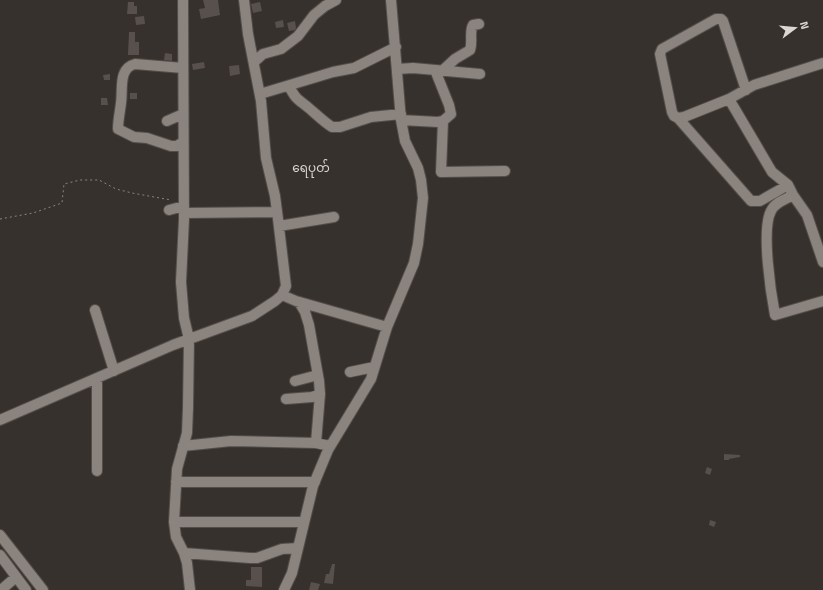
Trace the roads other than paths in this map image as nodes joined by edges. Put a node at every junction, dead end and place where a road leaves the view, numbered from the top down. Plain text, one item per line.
1 (183, 0) edge
2 (244, 0) edge
3 (336, 0) edge
4 (391, 0) edge
5 (479, 24) dead end
6 (396, 47) junction
7 (254, 62) junction
8 (823, 63) edge
9 (183, 68) junction
10 (398, 69) junction
11 (438, 70) junction
12 (480, 74) dead end
13 (288, 86) junction
14 (746, 90) junction
15 (260, 94) junction
16 (729, 99) junction
17 (183, 114) junction
18 (401, 117) junction
19 (678, 118) junction
20 (166, 120) dead end
21 (443, 121) junction
22 (183, 142) junction
23 (505, 171) dead end
24 (788, 186) junction
25 (793, 195) junction
26 (184, 207) junction
27 (169, 210) dead end
28 (277, 212) junction
29 (334, 217) dead end
30 (279, 226) junction
31 (823, 262) edge
32 (282, 295) junction
33 (823, 301) edge
34 (300, 302) junction
35 (95, 310) dead end
36 (388, 327) junction
37 (189, 339) junction
38 (374, 367) junction
39 (114, 371) junction
40 (350, 372) dead end
41 (318, 376) junction
42 (97, 378) junction
43 (295, 381) dead end
44 (320, 394) junction
45 (286, 398) dead end
46 (0, 420) edge
47 (316, 443) junction
48 (182, 446) junction
49 (330, 446) junction
50 (97, 471) dead end
51 (176, 482) junction
52 (315, 482) junction
53 (174, 522) junction
54 (304, 522) junction
55 (0, 535) edge
56 (298, 548) junction
57 (184, 553) junction
58 (0, 555) edge
59 (16, 577) junction
60 (1, 590) edge
61 (26, 590) edge
62 (43, 590) edge
63 (190, 590) edge
64 (284, 590) edge

1 - 9 street
2 - 7 street
3 - 7 street
4 - 6 street
5 - 11 street
6 - 10 street
6 - 13 street
7 - 15 street
8 - 14 street
9 - 17 street
9 - 22 street
10 - 11 street
10 - 18 street
11 - 12 street
11 - 21 street
13 - 15 street
13 - 18 street
14 - 16 street
14 - 19 street
15 - 28 street
16 - 19 street
16 - 24 street
17 - 20 street
17 - 22 street
18 - 21 street
18 - 36 street
19 - 24 street
21 - 23 street
22 - 26 street
24 - 25 street
25 - 31 street
25 - 33 street
26 - 27 street
26 - 28 street
26 - 37 street
28 - 30 street
29 - 30 street
30 - 32 street
32 - 34 street
32 - 37 street
34 - 36 street
34 - 41 street
35 - 39 street
36 - 38 street
37 - 39 street
37 - 48 street
38 - 40 street
38 - 49 street
39 - 42 street
41 - 43 street
41 - 44 street
42 - 46 street
42 - 50 street
44 - 45 street
44 - 47 street
47 - 48 street
47 - 49 street
48 - 51 street
49 - 52 street
51 - 52 street
51 - 53 street
52 - 54 street
53 - 54 street
53 - 57 street
54 - 56 street
55 - 62 street
56 - 57 street
56 - 64 street
57 - 63 street
58 - 59 street
59 - 60 street
59 - 61 street

